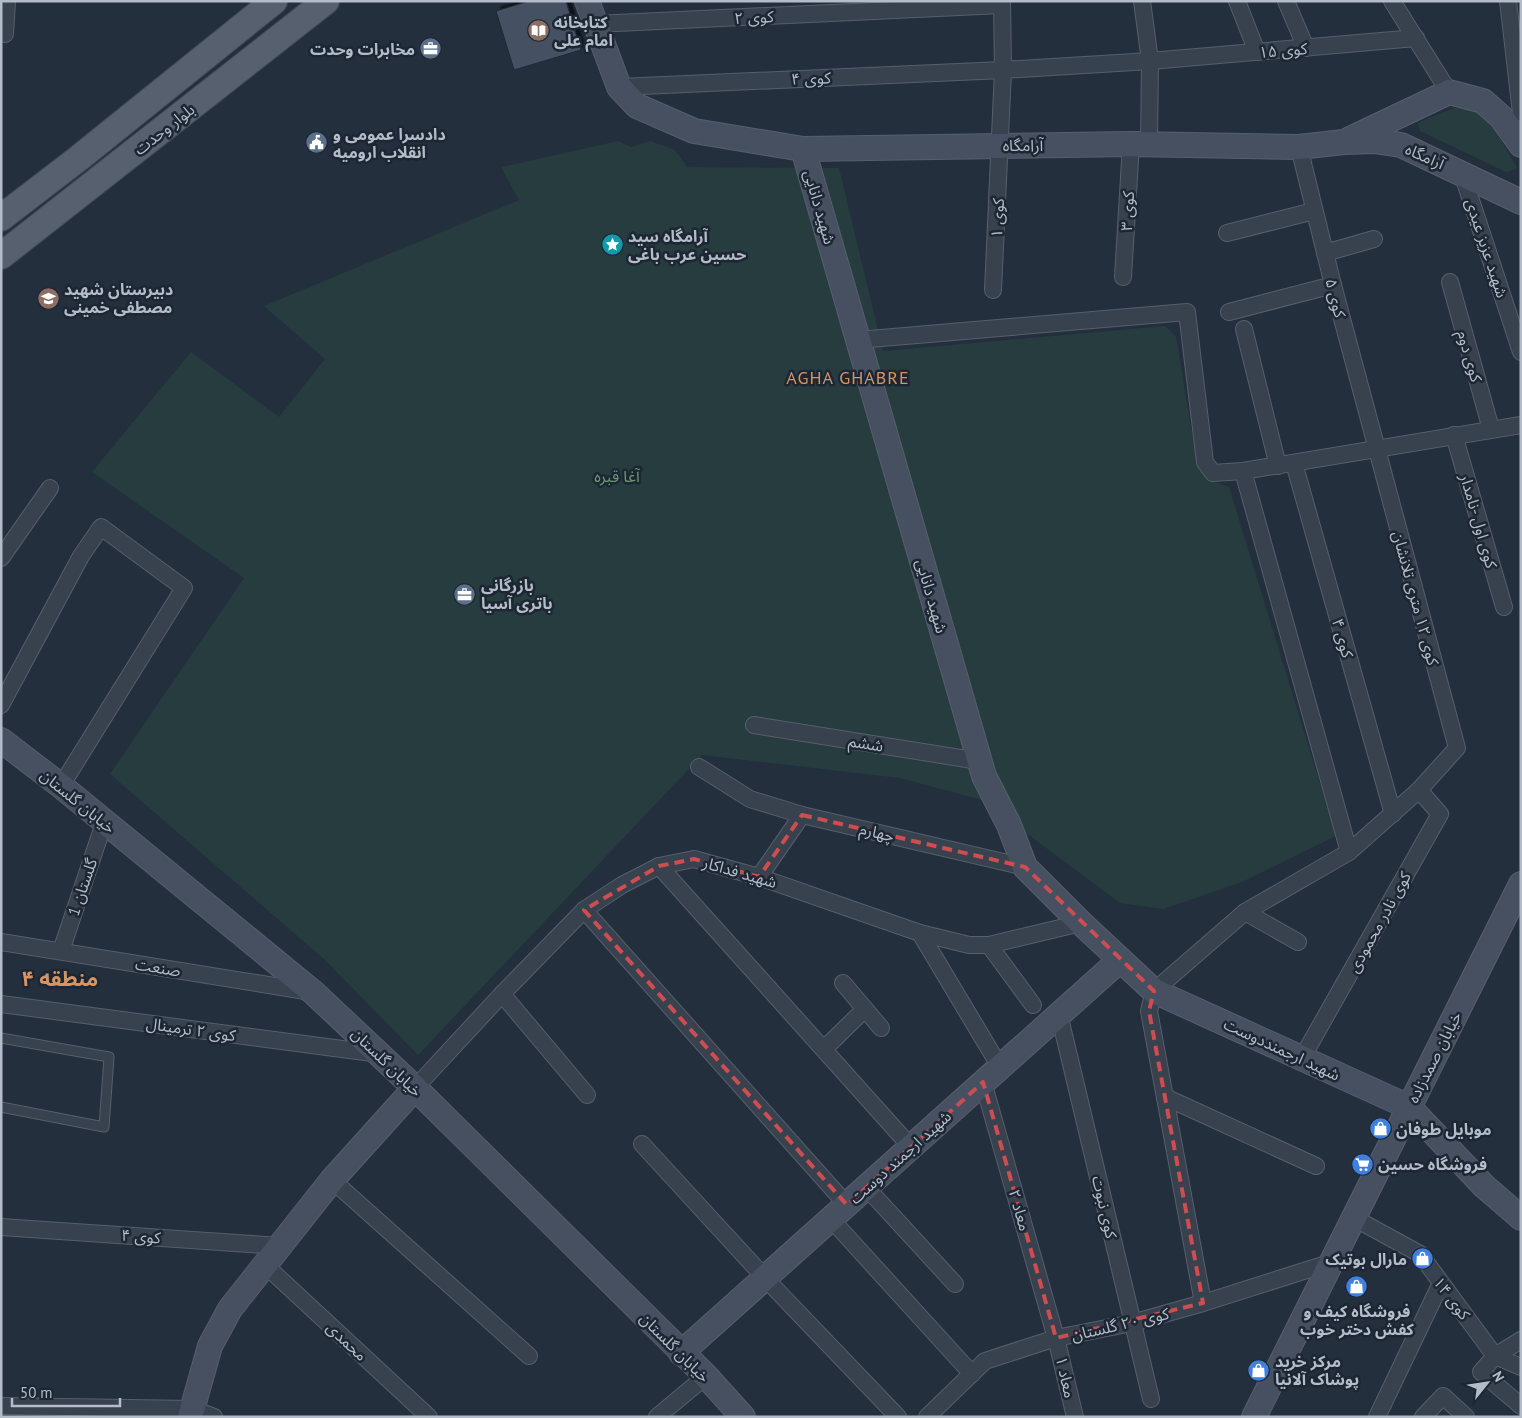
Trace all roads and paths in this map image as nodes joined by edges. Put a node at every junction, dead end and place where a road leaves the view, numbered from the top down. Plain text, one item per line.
1 (7, 1) edge
2 (274, 1) edge
3 (326, 1) edge
4 (586, 1) edge
5 (1142, 1) edge
6 (1237, 1) edge
7 (1286, 1) edge
8 (1392, 1) edge
9 (1508, 1) edge
10 (1002, 3) edge
11 (1400, 8) edge
12 (596, 24) junction
13 (5, 34) dead end
14 (1416, 38) junction
15 (1306, 48) junction
16 (1257, 52) junction
17 (1150, 60) junction
18 (1003, 70) junction
19 (619, 87) junction
20 (1449, 92) junction
21 (1521, 113) edge
22 (1344, 142) junction
23 (1140, 144) junction
24 (1000, 145) junction
25 (1521, 145) edge
26 (1299, 147) junction
27 (803, 148) junction
28 (1462, 173) junction
29 (1521, 202) edge
30 (1314, 211) junction
31 (1, 218) edge
32 (1227, 233) dead end
33 (1374, 239) dead end
34 (1325, 253) junction
35 (1, 256) edge
36 (1123, 277) dead end
37 (1450, 282) dead end
38 (1333, 285) junction
39 (993, 290) dead end
40 (1229, 312) dead end
41 (1244, 329) dead end
42 (858, 340) junction
43 (1521, 352) edge
44 (1521, 425) edge
45 (1491, 429) junction
46 (1454, 435) junction
47 (1376, 448) junction
48 (1286, 464) junction
49 (1243, 471) junction
50 (50, 488) dead end
51 (1, 558) edge
52 (1504, 607) dead end
53 (1, 705) edge
54 (754, 725) dead end
55 (1, 740) edge
56 (979, 761) junction
57 (699, 767) dead end
58 (61, 786) junction
59 (1419, 790) junction
60 (1393, 814) junction
61 (802, 815) junction
62 (104, 823) junction
63 (1349, 852) junction
64 (659, 866) junction
65 (1025, 867) junction
66 (759, 876) junction
67 (1521, 884) edge
68 (584, 910) junction
69 (1245, 912) junction
70 (1081, 923) junction
71 (920, 933) junction
72 (1, 942) edge
73 (1298, 942) dead end
74 (989, 945) junction
75 (61, 951) junction
76 (1120, 960) junction
77 (843, 983) dead end
78 (1154, 991) junction
79 (314, 992) junction
80 (502, 994) junction
81 (1, 1004) edge
82 (1033, 1005) dead end
83 (865, 1009) junction
84 (1059, 1014) junction
85 (881, 1028) dead end
86 (1, 1038) edge
87 (824, 1049) junction
88 (380, 1054) junction
89 (1302, 1058) junction
90 (1000, 1067) junction
91 (983, 1082) junction
92 (415, 1088) junction
93 (587, 1095) dead end
94 (1165, 1097) junction
95 (1, 1107) edge
96 (1409, 1107) junction
97 (642, 1144) dead end
98 (911, 1147) junction
99 (1316, 1166) dead end
100 (332, 1180) junction
101 (866, 1187) junction
102 (839, 1212) junction
103 (1354, 1218) junction
104 (1521, 1218) edge
105 (1, 1227) edge
106 (280, 1246) junction
107 (1332, 1262) junction
108 (265, 1265) junction
109 (765, 1278) junction
110 (1441, 1283) junction
111 (955, 1284) dead end
112 (1203, 1303) junction
113 (1132, 1323) junction
114 (1056, 1338) junction
115 (1521, 1340) edge
116 (681, 1353) junction
117 (529, 1356) dead end
118 (1495, 1356) junction
119 (1521, 1367) edge
120 (972, 1374) junction
121 (706, 1376) junction
122 (1151, 1399) dead end
123 (1, 1406) edge
124 (1521, 1406) edge
125 (199, 1414) edge
126 (429, 1417) edge
127 (657, 1417) edge
128 (743, 1417) edge
129 (898, 1417) edge
130 (927, 1417) edge
131 (1075, 1417) edge
132 (1254, 1417) edge
133 (1377, 1417) edge
134 (1423, 1417) edge
135 (1466, 1417) edge

1 - 13 street
2 - 31 main road, بلوار وحدت
3 - 35 main road, بلوار وحدت
4 - 12 main road, آرامگاه
5 - 17 street, کوی ۳
6 - 16 street
7 - 15 street
8 - 11 street
9 - 21 street
10 - 12 street, کوی ۲
10 - 18 street, کوی ۱
11 - 14 street
12 - 19 main road, آرامگاه
14 - 15 street, کوی ۱۵
14 - 20 street
15 - 16 street, کوی ۱۵
16 - 17 street, کوی ۱۵
17 - 18 street, کوی ۱۵
17 - 23 street, کوی ۳
18 - 19 street, کوی ۴
18 - 24 street, کوی ۱
19 - 27 main road, آرامگاه
20 - 22 main road
20 - 25 main road
22 - 26 main road, آرامگاه
22 - 28 main road, آرامگاه
23 - 24 main road, آرامگاه
23 - 26 main road, آرامگاه
23 - 36 street, کوی ۳
24 - 27 main road, آرامگاه
24 - 39 street, کوی ۱
26 - 30 street, کوی ۵
27 - 42 main road, شهید دانایی
28 - 29 main road, آرامگاه
28 - 43 street, شهید عزیز عیدی
30 - 32 street
30 - 34 street, کوی ۵
33 - 34 street
34 - 38 street, کوی ۵
37 - 45 street, کوی دوم
38 - 40 street
38 - 47 street, کوی ۵
41 - 48 street, کوی ۴
42 - 49 street
42 - 56 main road, شهید دانایی
44 - 45 street
45 - 46 street
46 - 47 street
46 - 52 street, کوی اول -نامدار
47 - 48 street
47 - 59 street, کوی ۱۲ متری تلانشان
48 - 49 street
48 - 60 street, کوی ۴
49 - 63 street
50 - 51 street
53 - 58 street
54 - 56 street, ششم
55 - 58 main road, خیابان گلستان
56 - 65 main road, شهید دانایی
57 - 61 street, چهارم
58 - 62 main road, خیابان گلستان
59 - 60 street
59 - 89 street, کوی نادر محمودی
60 - 63 street
61 - 65 street, چهارم
61 - 66 street
62 - 75 street, گلستان 1
62 - 79 main road, خیابان گلستان
63 - 69 street
64 - 66 street, شهید فداکار
64 - 68 street, شهید فداکار
64 - 87 street
65 - 70 main road, شهید دانایی
66 - 71 street, شهید فداکار
67 - 96 main road, خیابان صمدزاده
68 - 80 street, شهید فداکار
68 - 102 street
69 - 73 street
69 - 78 street
70 - 74 street, شهید فداکار
70 - 76 main road, شهید دانایی
71 - 74 street, شهید فداکار
71 - 90 street
72 - 75 street, صنعت
74 - 82 street
75 - 79 street, صنعت
76 - 78 main road, شهید دانایی
76 - 84 main road, شهید ارجمند دوست
77 - 83 street
78 - 89 main road, شهید ارجمنددوست
78 - 94 street
79 - 88 main road, خیابان گلستان
80 - 92 street, شهید فداکار
80 - 93 street
81 - 88 street, کوی ۲ ترمینال
83 - 85 street
83 - 87 street
84 - 90 main road, شهید ارجمند دوست
84 - 113 street, کوی نبوت
86 - 95 lane
87 - 98 street
88 - 92 main road, خیابان گلستان
89 - 96 main road, شهید ارجمنددوست
90 - 91 main road, شهید ارجمند دوست
91 - 98 main road, شهید ارجمند دوست
91 - 114 street, معاد ۲
92 - 100 main road
92 - 116 main road, خیابان گلستان
94 - 99 street
94 - 112 street
96 - 103 main road, خیابان صمدزاده
96 - 104 main road
97 - 109 street
98 - 101 main road, شهید ارجمند دوست
100 - 106 main road
100 - 117 street
101 - 102 main road, شهید ارجمند دوست
101 - 111 street
102 - 109 main road, شهید ارجمند دوست
102 - 120 street
103 - 107 main road, خیابان صمدزاده
103 - 110 street, کوی ۱۴
105 - 106 street, کوی ۴
106 - 108 main road
107 - 112 street, کوی ۲۰ گلستان
107 - 132 main road, خیابان صمدزاده
108 - 125 main road
108 - 126 street, محمدی
109 - 116 main road, شهید ارجمند دوست
109 - 129 street
110 - 118 street, کوی ۱۴
110 - 133 street
112 - 113 street, کوی ۲۰ گلستان
113 - 114 street, کوی ۲۰ گلستان
113 - 122 street, کوی نبوت
114 - 120 street, کوی ۲۰ گلستان
114 - 131 street, معاد ۱
115 - 118 street
116 - 121 main road, خیابان گلستان
118 - 119 street
118 - 124 street
120 - 130 street, کوی ۲۰ گلستان
121 - 127 street
121 - 128 main road, خیابان گلستان
123 - 125 street
134 - 135 street

